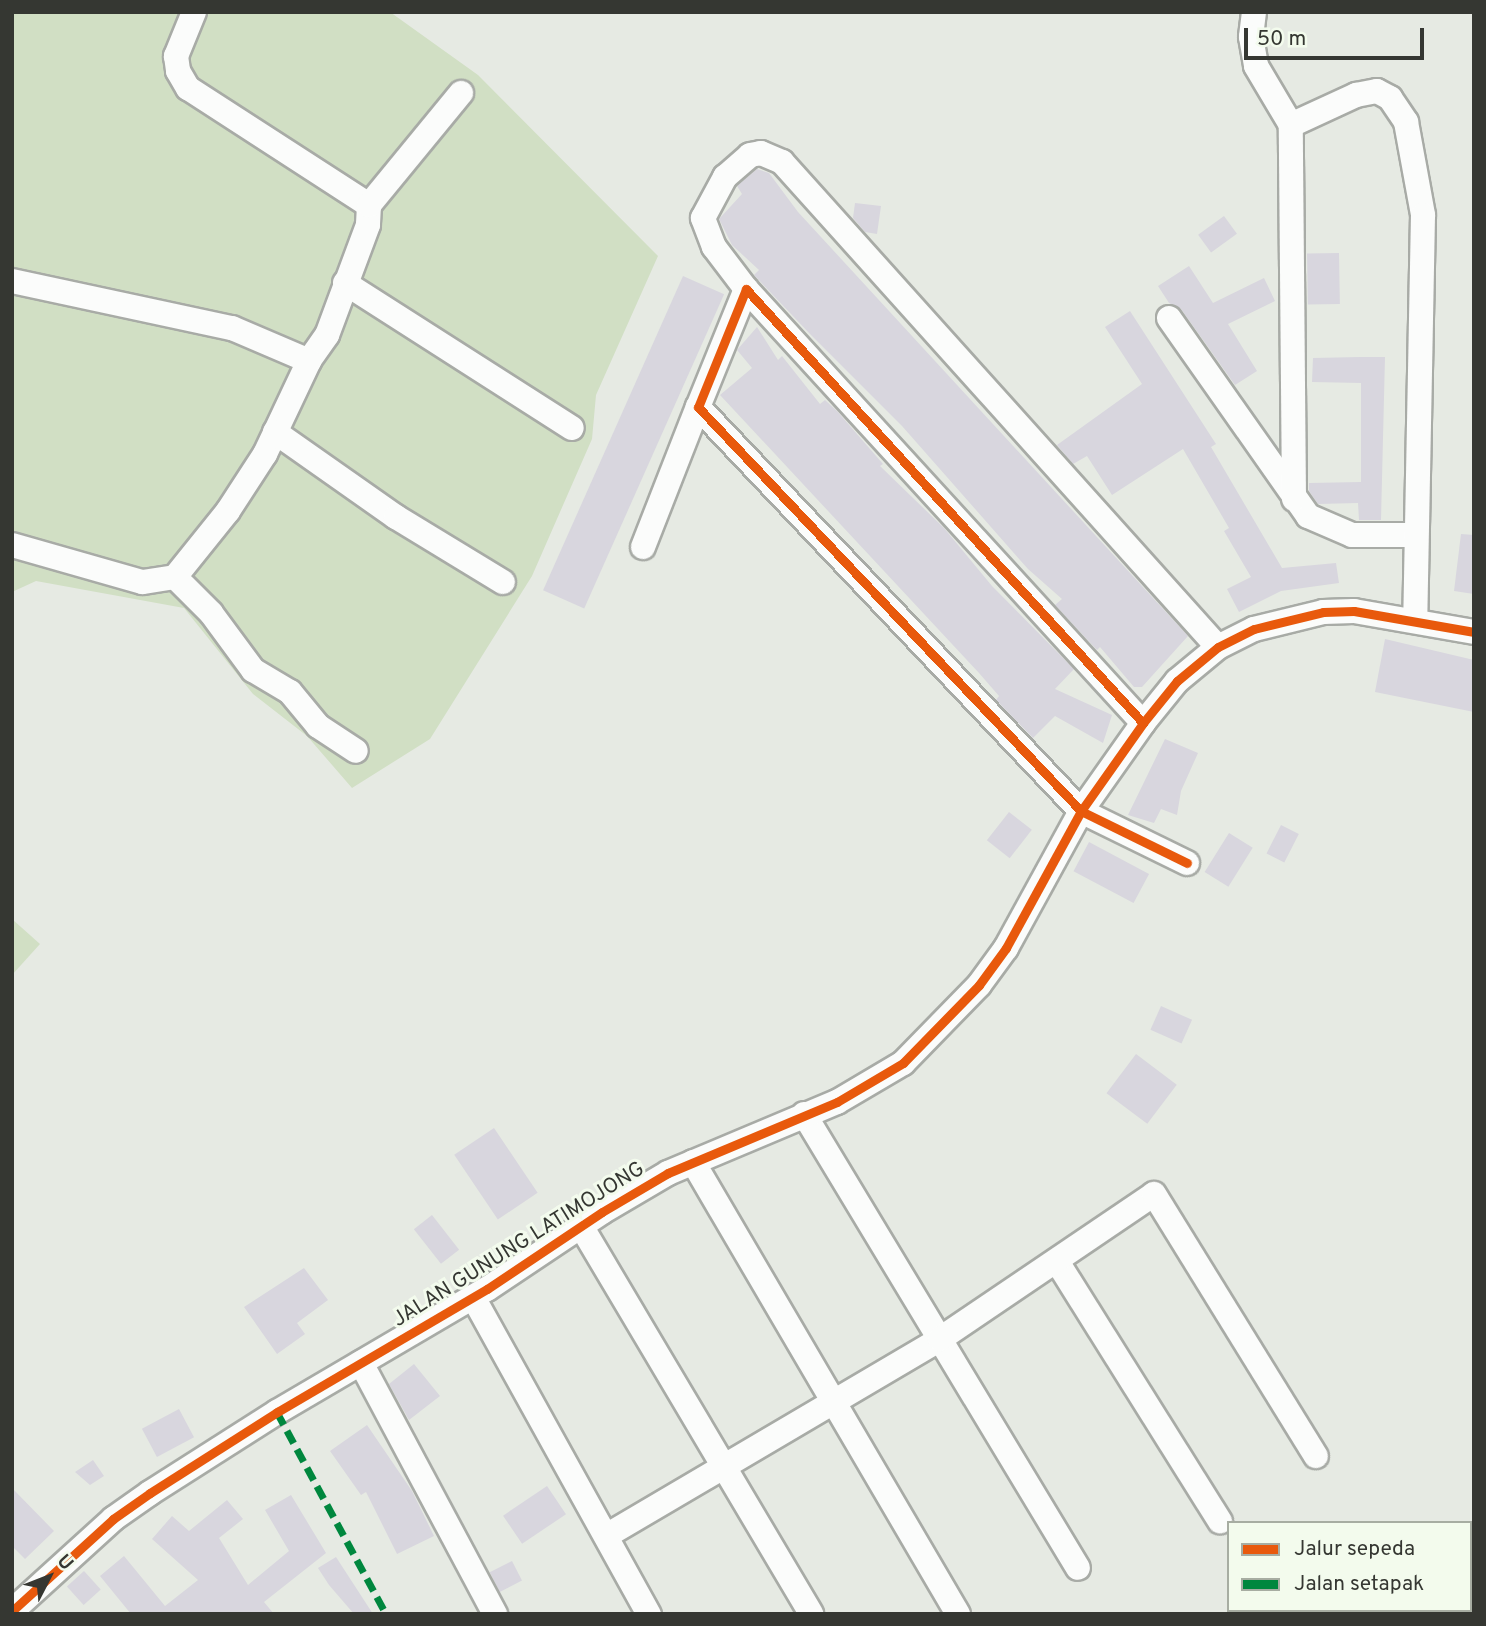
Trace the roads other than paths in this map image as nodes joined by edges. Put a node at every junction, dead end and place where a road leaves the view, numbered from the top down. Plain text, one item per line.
1 (194, 12) edge
2 (1254, 12) edge
3 (461, 93) dead end
4 (1291, 125) junction
5 (369, 205) junction
6 (12, 281) edge
7 (345, 283) junction
8 (746, 289) junction
9 (1169, 318) dead end
10 (310, 361) junction
11 (698, 407) junction
12 (572, 428) dead end
13 (275, 432) junction
14 (1294, 499) junction
15 (1416, 535) junction
16 (12, 545) edge
17 (643, 547) dead end
18 (175, 577) junction
19 (503, 582) dead end
20 (1415, 621) junction
21 (1474, 632) edge
22 (1218, 647) junction
23 (1143, 723) junction
24 (356, 751) dead end
25 (1081, 811) junction
26 (1187, 863) dead end
27 (804, 1114) junction
28 (693, 1162) junction
29 (581, 1226) junction
30 (1058, 1264) junction
31 (473, 1297) junction
32 (940, 1339) junction
33 (361, 1363) junction
34 (835, 1399) junction
35 (1316, 1456) dead end
36 (723, 1465) junction
37 (1220, 1521) dead end
38 (606, 1536) junction
39 (1078, 1568) dead end
40 (12, 1611) edge
41 (495, 1614) edge
42 (649, 1614) edge
43 (811, 1614) edge
44 (958, 1614) edge

1 - 5 street
2 - 4 street
3 - 5 street
4 - 14 street
4 - 15 street
5 - 7 street
6 - 10 street
7 - 10 street
7 - 12 street
8 - 11 street
8 - 22 street
8 - 23 street
9 - 14 street
10 - 13 street
11 - 17 street
11 - 25 street
13 - 18 street
13 - 19 street
14 - 15 street
15 - 20 street
16 - 18 street
18 - 24 street
20 - 21 street, JALAN GUNUNG LATIMOJONG
20 - 22 street, JALAN GUNUNG LATIMOJONG
22 - 23 street, JALAN GUNUNG LATIMOJONG
23 - 25 street, JALAN GUNUNG LATIMOJONG
25 - 26 street
25 - 27 street, JALAN GUNUNG LATIMOJONG
27 - 28 street, JALAN GUNUNG LATIMOJONG
27 - 32 street
28 - 29 street, JALAN GUNUNG LATIMOJONG
28 - 34 street
29 - 31 street, JALAN GUNUNG LATIMOJONG
29 - 36 street
30 - 32 street
30 - 35 street
30 - 37 street
31 - 33 street, JALAN GUNUNG LATIMOJONG
31 - 38 street
32 - 34 street
32 - 39 street
33 - 40 street, JALAN GUNUNG LATIMOJONG
33 - 41 street
34 - 36 street
34 - 44 street
36 - 38 street
36 - 43 street
38 - 42 street

